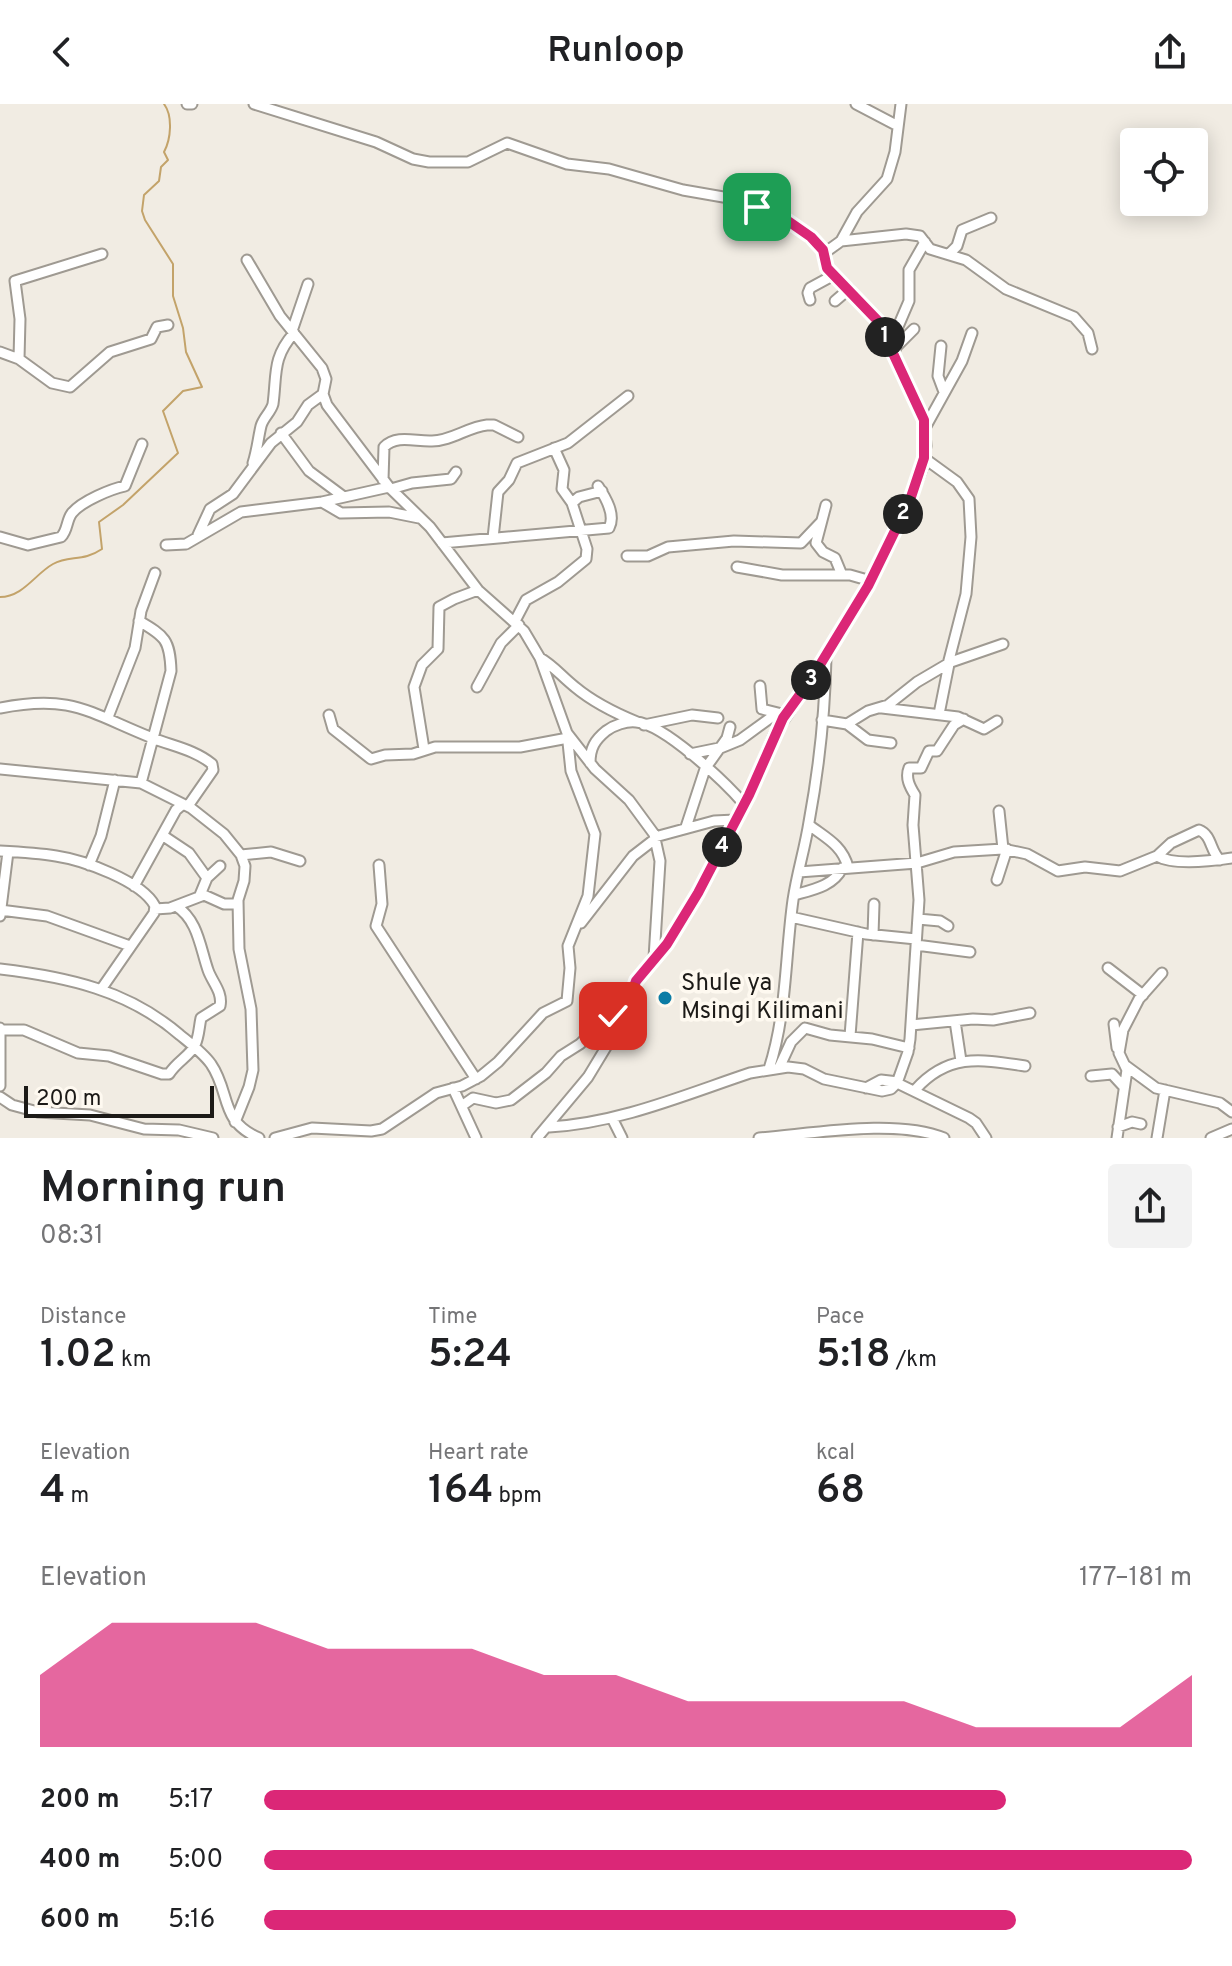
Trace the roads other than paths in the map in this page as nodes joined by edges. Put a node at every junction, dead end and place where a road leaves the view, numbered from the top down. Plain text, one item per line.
1 (254, 104) edge
2 (856, 104) edge
3 (899, 105) edge
4 (898, 126) junction
5 (991, 218) dead end
6 (841, 241) junction
7 (925, 242) junction
8 (102, 254) dead end
9 (823, 254) junction
10 (949, 254) junction
11 (247, 260) dead end
12 (834, 275) junction
13 (308, 284) dead end
14 (849, 289) junction
15 (810, 300) dead end
16 (835, 301) dead end
17 (168, 325) dead end
18 (914, 329) dead end
19 (293, 332) junction
20 (972, 333) dead end
21 (941, 346) dead end
22 (1092, 349) dead end
23 (0, 352) edge
24 (895, 352) junction
25 (19, 359) junction
26 (944, 392) junction
27 (323, 394) junction
28 (628, 396) dead end
29 (925, 427) junction
30 (281, 433) junction
31 (518, 437) dead end
32 (142, 444) dead end
33 (554, 448) junction
34 (924, 458) junction
35 (252, 469) junction
36 (456, 472) dead end
37 (387, 486) junction
38 (344, 497) junction
39 (322, 502) junction
40 (572, 503) junction
41 (826, 505) dead end
42 (421, 519) junction
43 (821, 522) junction
44 (581, 530) junction
45 (197, 536) junction
46 (0, 537) edge
47 (493, 538) junction
48 (442, 543) junction
49 (166, 545) dead end
50 (627, 556) dead end
51 (737, 567) dead end
52 (155, 573) dead end
53 (842, 575) junction
54 (871, 581) junction
55 (478, 590) junction
56 (139, 621) junction
57 (517, 623) junction
58 (1003, 644) dead end
59 (826, 656) junction
60 (540, 658) junction
61 (948, 664) junction
62 (760, 686) dead end
63 (477, 687) dead end
64 (0, 708) edge
65 (882, 708) junction
66 (782, 714) junction
67 (939, 714) junction
68 (329, 715) dead end
69 (108, 717) junction
70 (718, 718) dead end
71 (964, 719) junction
72 (822, 720) junction
73 (997, 721) dead end
74 (640, 723) junction
75 (847, 724) junction
76 (730, 727) dead end
77 (568, 736) junction
78 (152, 738) junction
79 (891, 743) dead end
80 (424, 749) junction
81 (719, 749) junction
82 (690, 754) junction
83 (590, 763) junction
84 (706, 766) junction
85 (0, 769) edge
86 (115, 780) junction
87 (141, 783) junction
88 (744, 804) junction
89 (185, 805) junction
90 (999, 811) dead end
91 (735, 820) junction
92 (809, 825) junction
93 (686, 827) junction
94 (162, 835) junction
95 (655, 838) junction
96 (1005, 849) junction
97 (4, 851) edge
98 (241, 855) junction
99 (1157, 856) junction
100 (1232, 858) edge
101 (1220, 860) junction
102 (300, 861) dead end
103 (917, 863) junction
104 (89, 865) junction
105 (379, 865) dead end
106 (220, 866) dead end
107 (845, 868) junction
108 (799, 872) junction
109 (207, 878) junction
110 (997, 880) dead end
111 (134, 886) junction
112 (200, 895) junction
113 (794, 895) junction
114 (238, 904) junction
115 (874, 904) dead end
116 (176, 906) junction
117 (155, 909) junction
118 (0, 910) edge
119 (0, 916) edge
120 (791, 917) junction
121 (918, 919) junction
122 (948, 926) dead end
123 (572, 932) junction
124 (858, 932) junction
125 (873, 935) junction
126 (916, 942) junction
127 (130, 946) junction
128 (970, 952) dead end
129 (654, 958) junction
130 (1108, 968) dead end
131 (0, 969) edge
132 (1162, 973) dead end
133 (102, 988) junction
134 (1143, 995) junction
135 (627, 1007) junction
136 (1030, 1013) dead end
137 (955, 1021) junction
138 (1114, 1024) dead end
139 (911, 1025) junction
140 (0, 1029) edge
141 (850, 1036) junction
142 (194, 1047) junction
143 (909, 1048) junction
144 (1119, 1053) junction
145 (961, 1061) junction
146 (1025, 1066) dead end
147 (1126, 1066) junction
148 (774, 1068) junction
149 (1091, 1076) dead end
150 (476, 1079) junction
151 (898, 1083) junction
152 (0, 1086) edge
153 (1124, 1087) junction
154 (453, 1088) junction
155 (915, 1090) junction
156 (1165, 1090) junction
157 (0, 1097) edge
158 (463, 1105) junction
159 (1232, 1112) edge
160 (612, 1118) junction
161 (235, 1122) junction
162 (1141, 1124) dead end
163 (549, 1127) junction
164 (1118, 1127) junction
165 (1232, 1129) edge
166 (243, 1136) edge
167 (213, 1138) edge
168 (259, 1138) edge
169 (275, 1138) edge
170 (476, 1138) edge
171 (537, 1138) edge
172 (622, 1138) edge
173 (759, 1138) edge
174 (944, 1138) edge
175 (986, 1138) edge
176 (1117, 1138) edge
177 (1157, 1138) edge
178 (1211, 1138) edge

1 - 9 street
2 - 4 street
3 - 4 street
4 - 6 street
5 - 10 street
6 - 7 street
6 - 9 street
7 - 10 street
7 - 24 street
8 - 25 street
9 - 12 street
10 - 22 street
11 - 19 street
12 - 14 street
12 - 15 street
13 - 19 street
14 - 16 street
14 - 24 street
17 - 25 street
18 - 24 street
19 - 27 street
19 - 35 street
20 - 26 street
21 - 26 street
23 - 25 street
24 - 29 street
26 - 29 street
27 - 30 street
27 - 37 street
28 - 33 street
29 - 34 street
30 - 35 street
30 - 38 street
31 - 37 street
32 - 46 street
33 - 40 street
33 - 47 street
34 - 54 street
34 - 61 street
35 - 45 street
36 - 37 street
37 - 38 street
37 - 42 street
38 - 39 street
39 - 42 street
39 - 45 street
40 - 44 street
40 - 44 street
41 - 43 street
42 - 48 street
43 - 50 street
43 - 53 street
44 - 47 street
44 - 57 street
45 - 49 street
47 - 48 street
48 - 55 street
51 - 53 street
52 - 56 street
53 - 54 street
54 - 59 street
55 - 57 street
55 - 80 street
56 - 69 street
56 - 78 street
57 - 60 street
57 - 63 street
58 - 61 street
59 - 66 street
59 - 72 street
60 - 74 street
60 - 77 street
61 - 65 street
61 - 67 street
62 - 66 street
64 - 69 street
65 - 67 street
65 - 75 street
66 - 81 street
66 - 88 street
67 - 71 street
68 - 80 street
69 - 78 street
70 - 74 street
71 - 73 street
71 - 103 street
72 - 75 street
72 - 92 street
74 - 82 street
74 - 83 street
75 - 79 street
76 - 81 street
77 - 80 street
77 - 83 street
77 - 123 street
78 - 87 street
78 - 89 street
81 - 82 street
81 - 84 street
82 - 84 street
83 - 95 street
84 - 88 street
84 - 93 street
85 - 86 street
86 - 87 street
86 - 104 street
87 - 89 street
88 - 91 street
89 - 94 street
89 - 98 street
90 - 96 street
91 - 93 street
91 - 129 street
92 - 107 street
92 - 108 street
93 - 95 street
94 - 109 street
94 - 111 street
95 - 123 street
95 - 129 street
96 - 99 street
96 - 103 street
96 - 110 street
97 - 104 street
97 - 118 street
98 - 102 street
98 - 114 street
99 - 101 street
99 - 101 street
100 - 101 street
103 - 107 street
103 - 121 street
104 - 111 street
105 - 150 street
106 - 109 street
107 - 108 street
107 - 113 street
108 - 113 street
109 - 112 street
111 - 117 street
112 - 114 street
112 - 116 street
113 - 120 street
114 - 161 street
115 - 125 street
116 - 117 street
116 - 142 street
117 - 127 street
118 - 119 street
118 - 127 street
120 - 124 street
120 - 148 street
121 - 122 street
121 - 126 street
123 - 150 street
124 - 125 street
124 - 141 street
125 - 126 street
126 - 128 street
126 - 139 street
127 - 133 street
129 - 135 street
130 - 134 street
131 - 133 street
132 - 134 street
133 - 142 street
134 - 144 street
135 - 158 street
135 - 163 street
136 - 137 street
137 - 139 street
137 - 145 street
138 - 144 street
139 - 143 street
140 - 142 street
140 - 152 street
141 - 143 street
141 - 148 street
142 - 161 street
143 - 151 street
144 - 147 street
145 - 146 street
145 - 155 street
147 - 153 street
147 - 156 street
148 - 151 street
148 - 160 street
149 - 153 street
150 - 154 street
151 - 155 street
153 - 164 street
154 - 158 street
154 - 169 street
155 - 175 street
156 - 159 street
156 - 177 street
157 - 167 street
158 - 170 street
160 - 163 street
160 - 172 street
161 - 166 street
162 - 164 street
163 - 171 street
164 - 176 street
165 - 178 street
166 - 168 street
173 - 174 street

